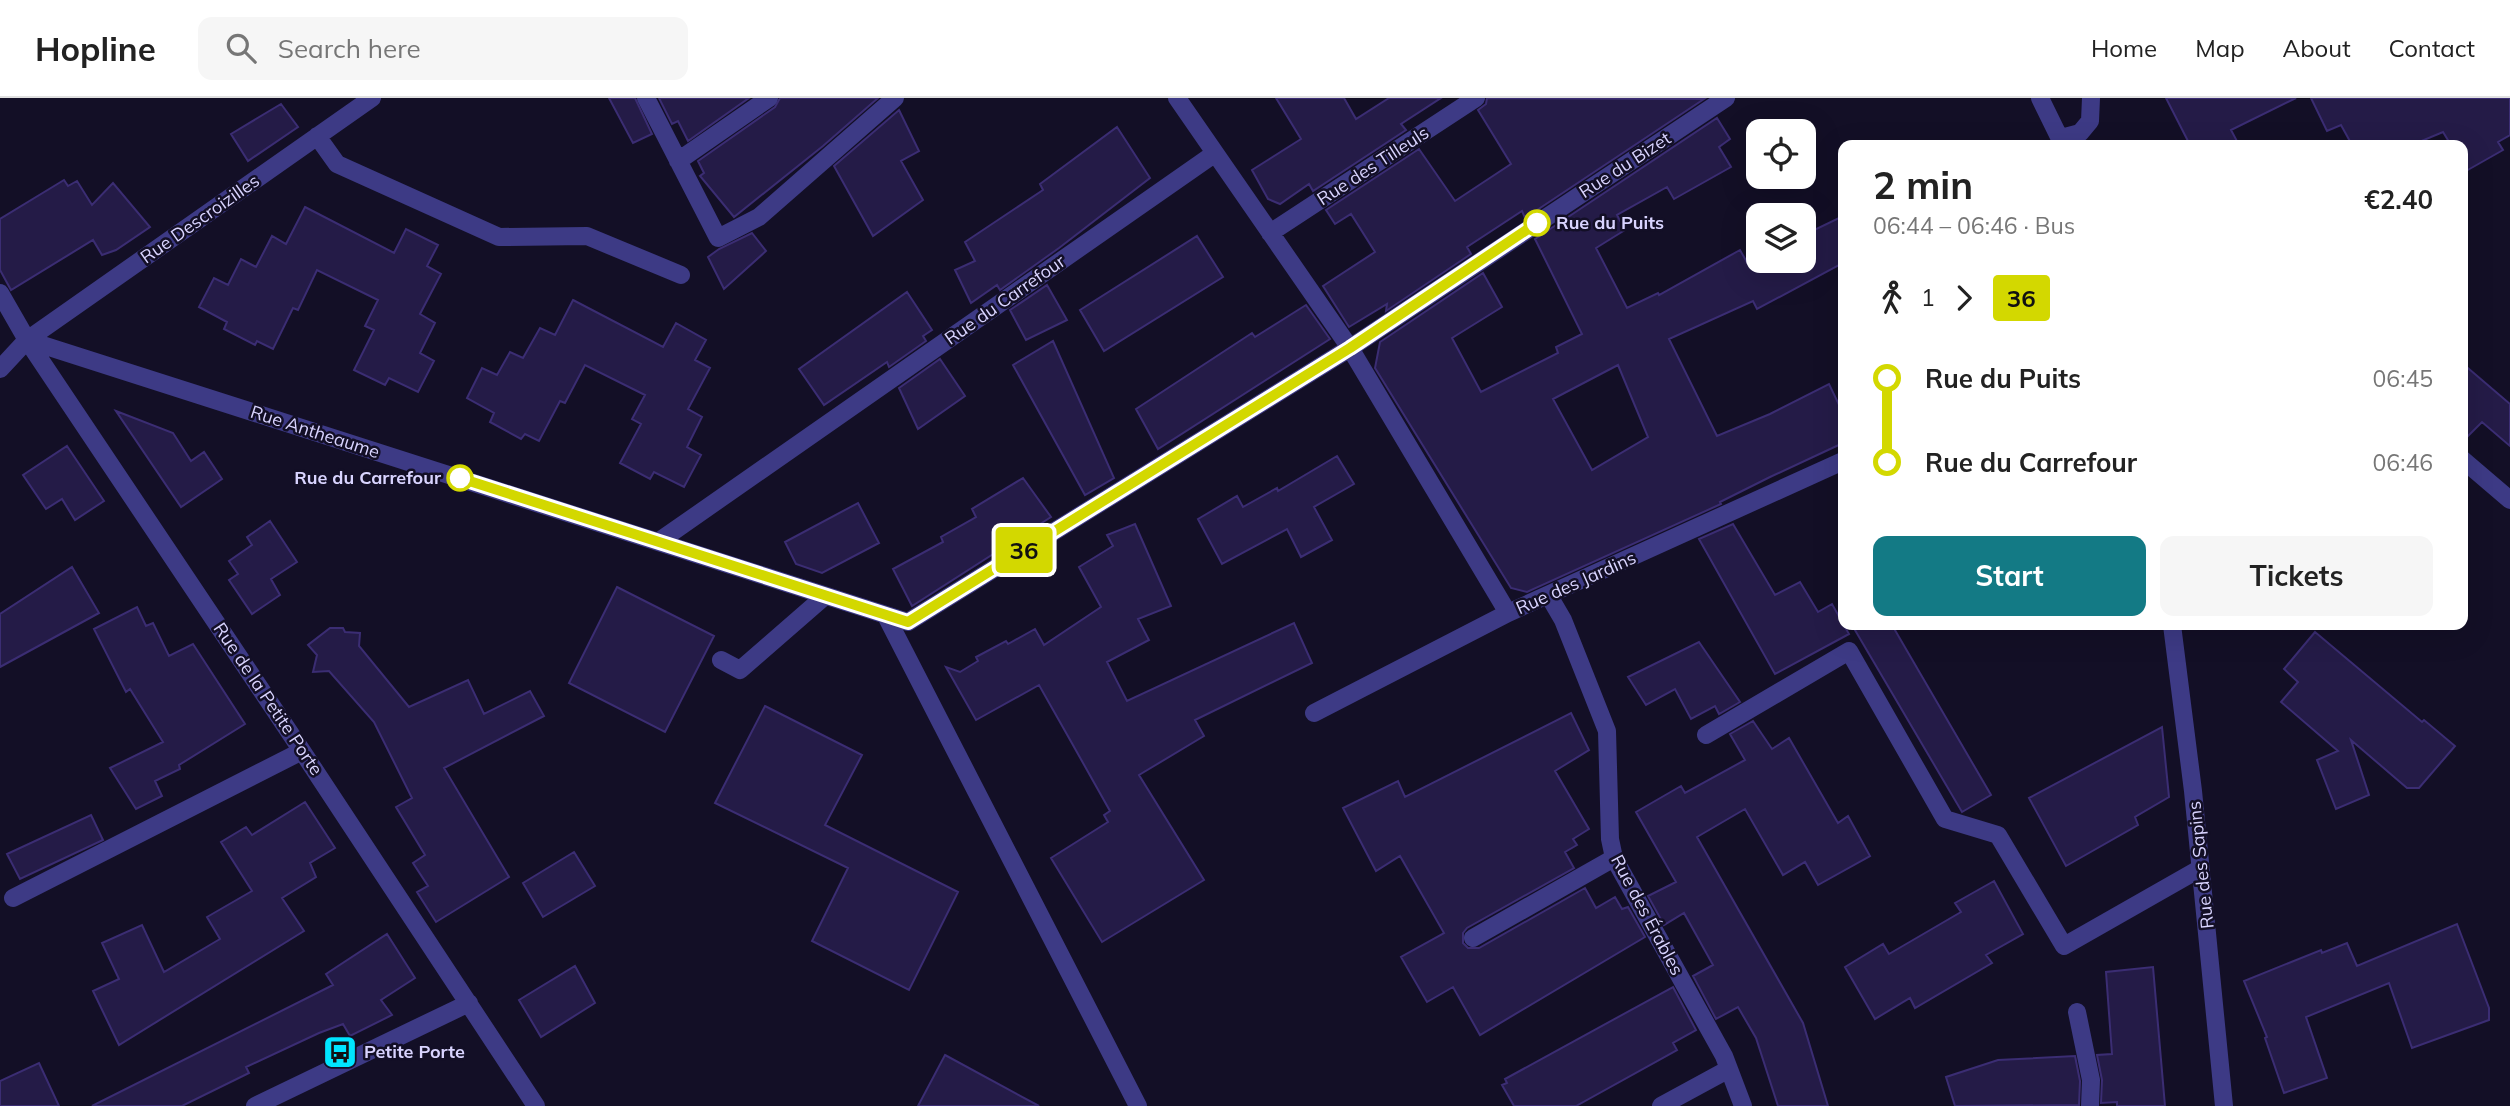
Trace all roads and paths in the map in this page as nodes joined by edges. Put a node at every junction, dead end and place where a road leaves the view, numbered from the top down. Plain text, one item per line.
1 (372, 98) edge
2 (646, 98) edge
3 (769, 98) edge
4 (895, 98) edge
5 (1177, 98) edge
6 (1476, 98) edge
7 (1726, 98) edge
8 (2040, 98) edge
9 (2091, 98) edge
10 (317, 136) junction
11 (2087, 139) edge
12 (2061, 140) edge
13 (1214, 154) junction
14 (678, 161) junction
15 (1270, 233) junction
16 (681, 275) dead end
17 (0, 293) edge
18 (27, 340) junction
19 (1350, 348) junction
20 (0, 369) edge
21 (1838, 463) edge
22 (2468, 464) edge
23 (2510, 500) edge
24 (658, 542) junction
25 (825, 596) junction
26 (1549, 596) junction
27 (1508, 613) junction
28 (886, 616) junction
29 (2173, 630) edge
30 (721, 660) dead end
31 (1314, 713) dead end
32 (1706, 735) dead end
33 (302, 751) junction
34 (1614, 858) junction
35 (2202, 868) junction
36 (13, 898) dead end
37 (1474, 938) dead end
38 (469, 1003) junction
39 (2077, 1012) dead end
40 (1729, 1069) junction
41 (255, 1106) edge
42 (536, 1106) edge
43 (1138, 1106) edge
44 (1661, 1106) edge
45 (1743, 1106) edge
46 (2090, 1106) edge
47 (2224, 1106) edge

1 - 10 street, Rue Descroizilles
2 - 14 street
3 - 14 street
4 - 14 street
5 - 13 street
6 - 15 street, Rue des Tilleuls
7 - 19 street, Rue du Bizet
8 - 12 street
9 - 11 street
10 - 16 street
10 - 18 street, Rue Descroizilles
13 - 15 street
13 - 24 street, Rue du Carrefour
15 - 19 street
17 - 18 street, Rue de la Petite Porte
18 - 20 street, Rue Descroizilles
18 - 24 street, Rue Antheaume
18 - 33 street, Rue de la Petite Porte
19 - 27 street
19 - 28 street, Rue Antheaume
21 - 26 street, Rue des Jardins
22 - 23 street
24 - 25 street, Rue Antheaume
25 - 28 street, Rue Antheaume
25 - 30 street
26 - 27 street, Rue des Jardins
26 - 34 street, Rue des Érables
27 - 31 street, Rue des Jardins
28 - 43 street
29 - 35 street, Rue des Sapins
32 - 35 street
33 - 36 street
33 - 38 street, Rue de la Petite Porte
34 - 37 street
34 - 40 street, Rue des Érables
35 - 47 street, Rue des Sapins
38 - 41 street
38 - 42 street, Rue de la Petite Porte
39 - 46 street
40 - 44 street
40 - 45 street, Rue des Érables

